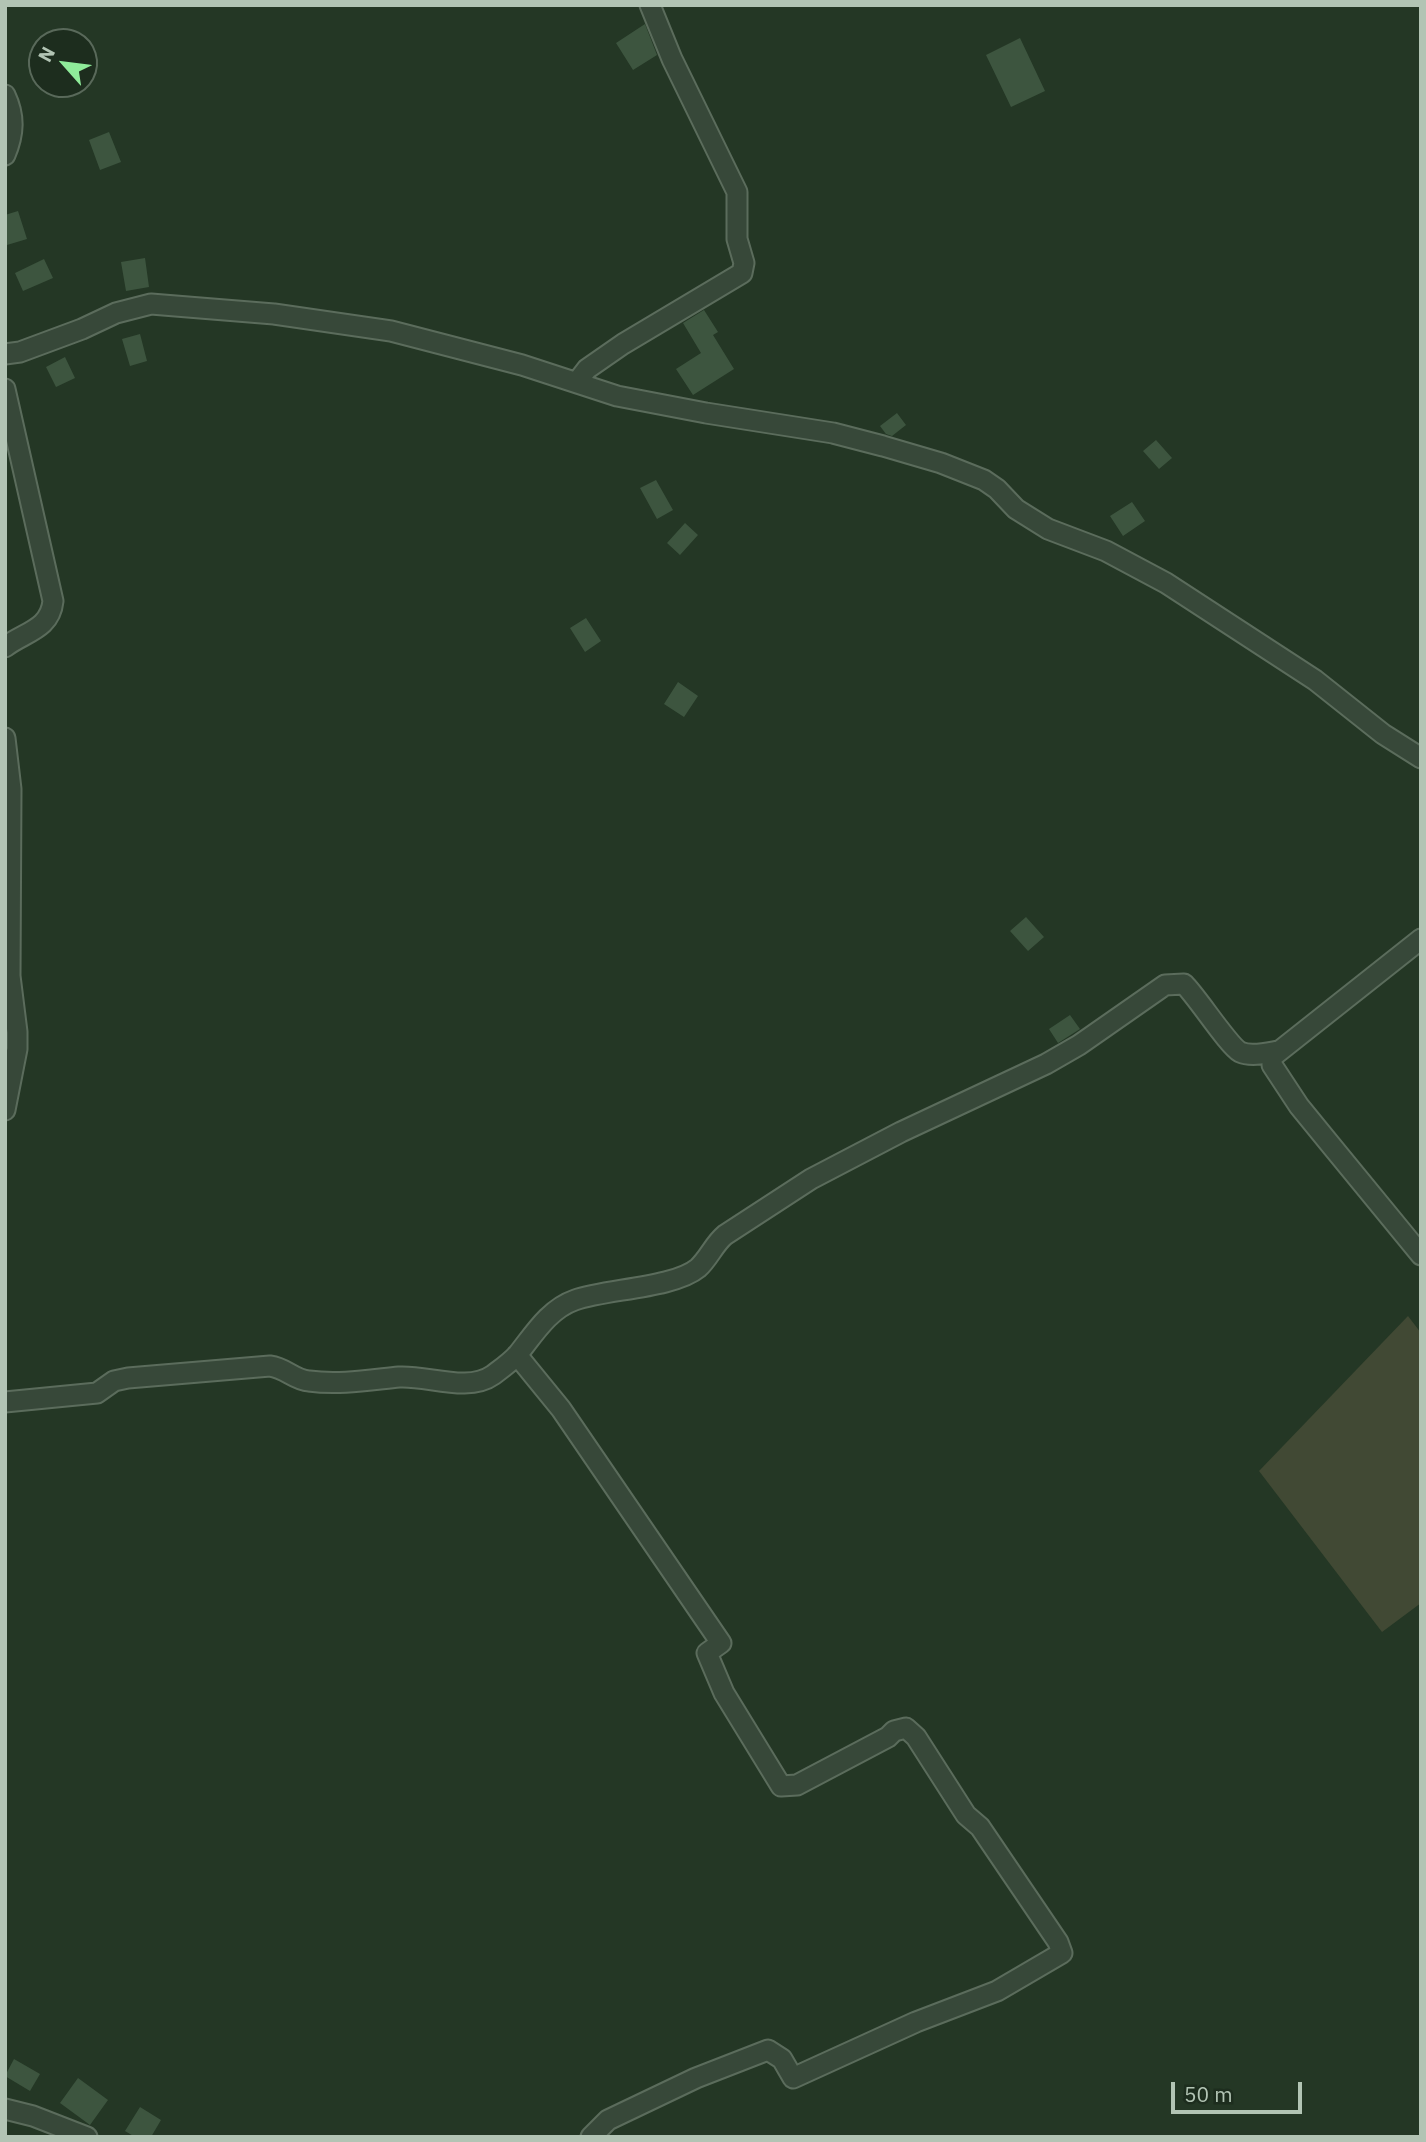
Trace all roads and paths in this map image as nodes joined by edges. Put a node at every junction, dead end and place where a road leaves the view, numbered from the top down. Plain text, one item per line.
1 (650, 5) edge
2 (5, 95) edge
3 (5, 155) edge
4 (5, 354) edge
5 (576, 382) junction
6 (5, 389) edge
7 (5, 647) edge
8 (5, 738) edge
9 (1421, 758) edge
10 (1421, 939) edge
11 (1278, 1051) junction
12 (5, 1110) edge
13 (1421, 1255) edge
14 (517, 1355) junction
15 (5, 1402) edge
16 (5, 2109) edge
17 (87, 2137) edge
18 (591, 2137) edge

1 - 5 street
2 - 3 street
4 - 5 street
5 - 9 street
6 - 7 street
8 - 12 street
10 - 11 street
11 - 13 street
11 - 14 street
14 - 15 street
14 - 18 street
16 - 17 street

